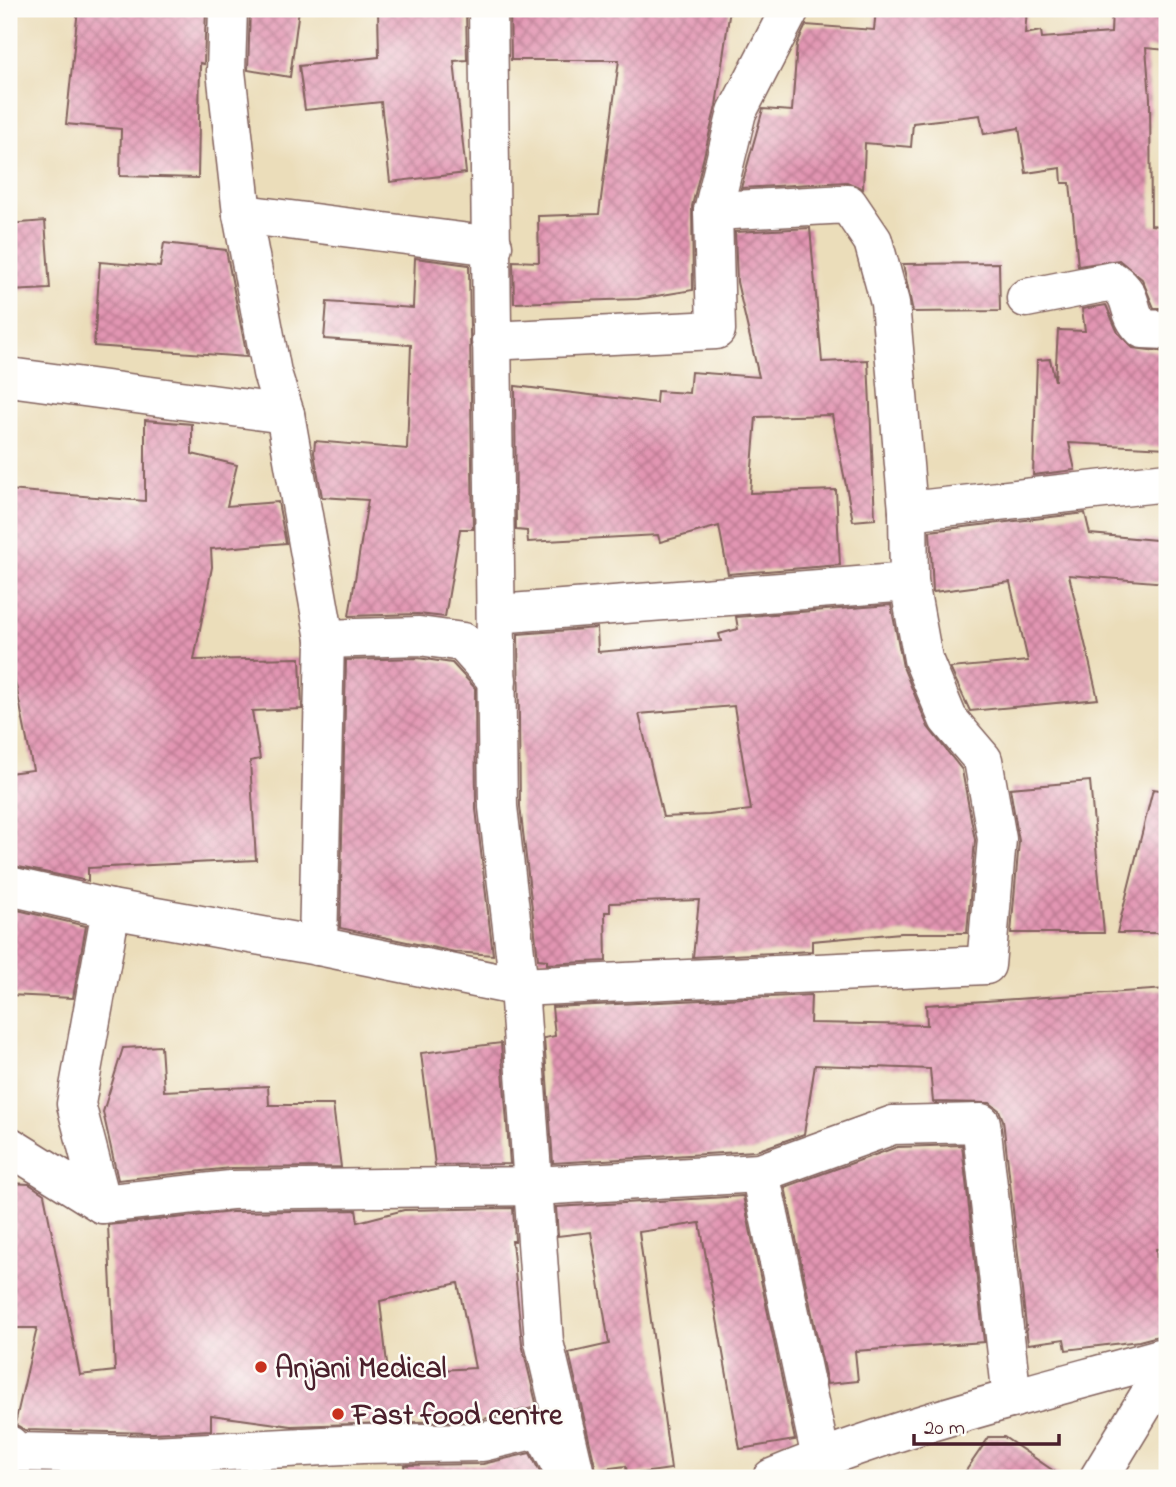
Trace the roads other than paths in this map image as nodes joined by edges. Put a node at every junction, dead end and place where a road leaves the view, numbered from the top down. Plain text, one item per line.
1 (229, 9) edge
2 (488, 9) edge
3 (790, 9) edge
4 (713, 211) junction
5 (242, 214) junction
6 (493, 246) junction
7 (1026, 298) dead end
8 (1167, 330) edge
9 (491, 341) junction
10 (9, 377) edge
11 (285, 414) junction
12 (1167, 482) edge
13 (908, 511) junction
14 (909, 582) junction
15 (497, 614) junction
16 (326, 639) junction
17 (497, 680) junction
18 (9, 886) edge
19 (111, 909) junction
20 (318, 946) junction
21 (519, 988) junction
22 (9, 1146) edge
23 (760, 1174) junction
24 (535, 1186) junction
25 (103, 1205) junction
26 (1167, 1356) edge
27 (1167, 1366) edge
28 (1012, 1399) junction
29 (9, 1444) edge
30 (821, 1458) junction
31 (567, 1478) edge
32 (576, 1478) edge
33 (772, 1478) edge
34 (1099, 1478) edge

1 - 5 street
2 - 6 street
3 - 4 street
4 - 9 street
4 - 13 street
5 - 6 street
5 - 11 street
6 - 9 street
7 - 8 street
9 - 15 street
10 - 11 street
11 - 16 street
12 - 13 street
13 - 14 street
14 - 15 street
14 - 21 street
15 - 17 street
16 - 17 street
16 - 20 street
17 - 21 street
18 - 19 street
19 - 20 street
19 - 25 street
20 - 21 street
21 - 24 street
22 - 25 street
23 - 24 street
23 - 28 street
23 - 30 street
24 - 25 street
24 - 32 street
26 - 28 street
27 - 34 street
28 - 30 street
29 - 31 street
30 - 33 street

